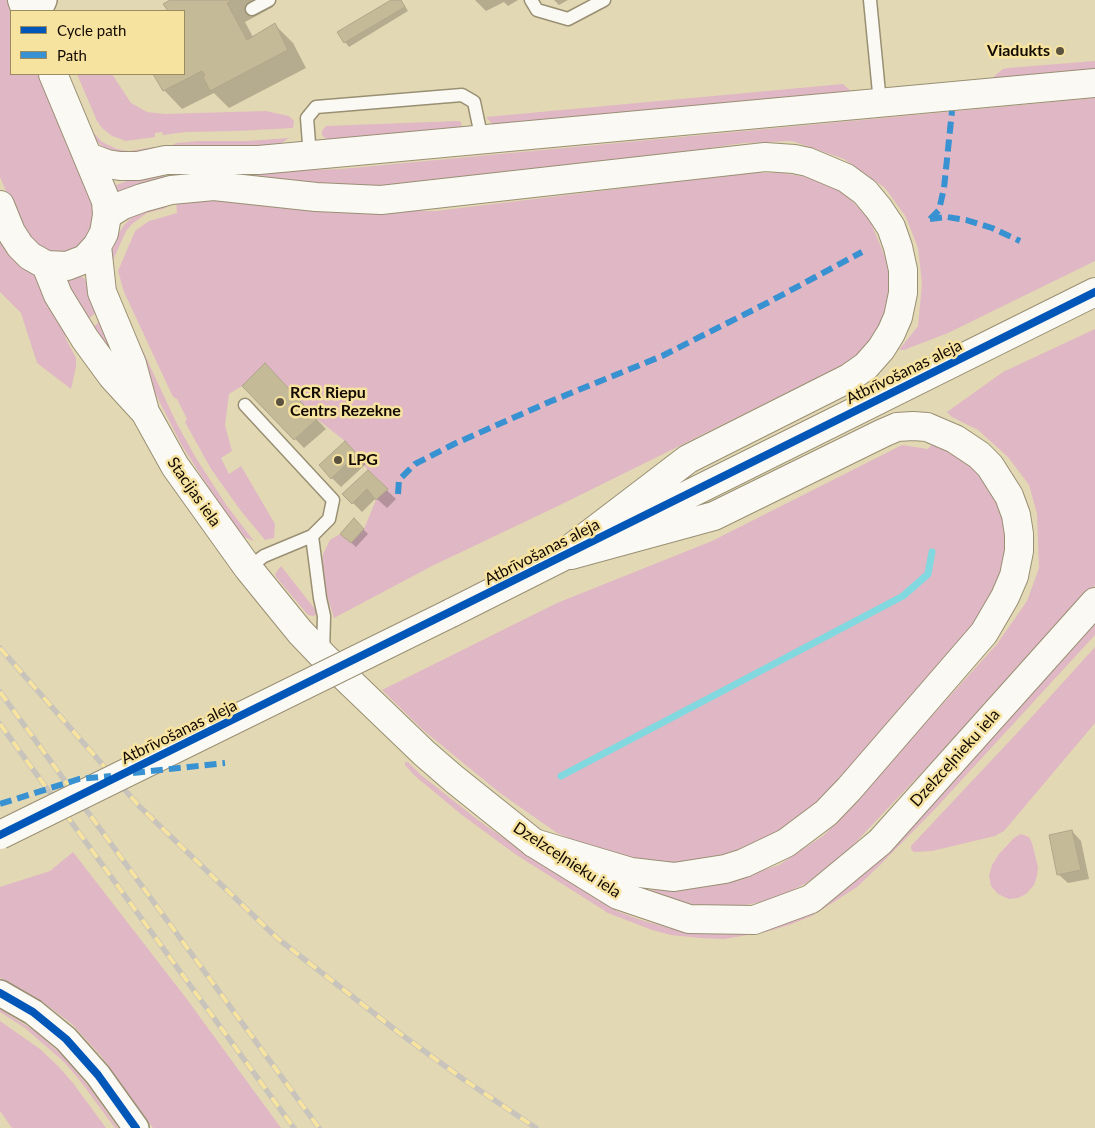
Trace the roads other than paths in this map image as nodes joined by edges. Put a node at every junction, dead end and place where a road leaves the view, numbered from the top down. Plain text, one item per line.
1 (270, 0) edge
2 (531, 0) edge
3 (604, 0) edge
4 (870, 0) edge
5 (252, 9) dead end
6 (53, 75) edge
7 (1095, 83) edge
8 (880, 103) junction
9 (482, 140) junction
10 (310, 156) junction
11 (88, 157) junction
12 (0, 205) edge
13 (107, 215) junction
14 (97, 246) junction
15 (46, 265) junction
16 (1095, 292) edge
17 (245, 405) dead end
18 (145, 412) junction
19 (312, 536) junction
20 (558, 559) junction
21 (248, 568) junction
22 (1095, 602) edge
23 (323, 656) junction
24 (0, 835) edge
25 (534, 843) junction
26 (0, 993) edge
27 (136, 1128) edge

1 - 5 lane
2 - 3 lane
4 - 8 lane
6 - 11 main road, Stacijas iela
7 - 8 main road
8 - 9 main road
9 - 10 main road
9 - 10 lane
10 - 11 main road
11 - 13 main road, Stacijas iela
12 - 15 main road
13 - 14 main road, Stacijas iela
13 - 20 main road
14 - 15 main road, Stacijas iela
14 - 18 main road, Stacijas iela
15 - 18 main road, Stacijas iela
16 - 20 main road, Atbrīvošanas aleja
17 - 19 lane
18 - 21 main road, Stacijas iela
19 - 21 lane
19 - 23 lane
20 - 24 main road, Atbrīvošanas aleja, bridge
20 - 25 main road
21 - 23 main road, Dzelzceļnieku iela
22 - 25 main road, Dzelzceļnieku iela
23 - 25 main road, Dzelzceļnieku iela
26 - 27 street

